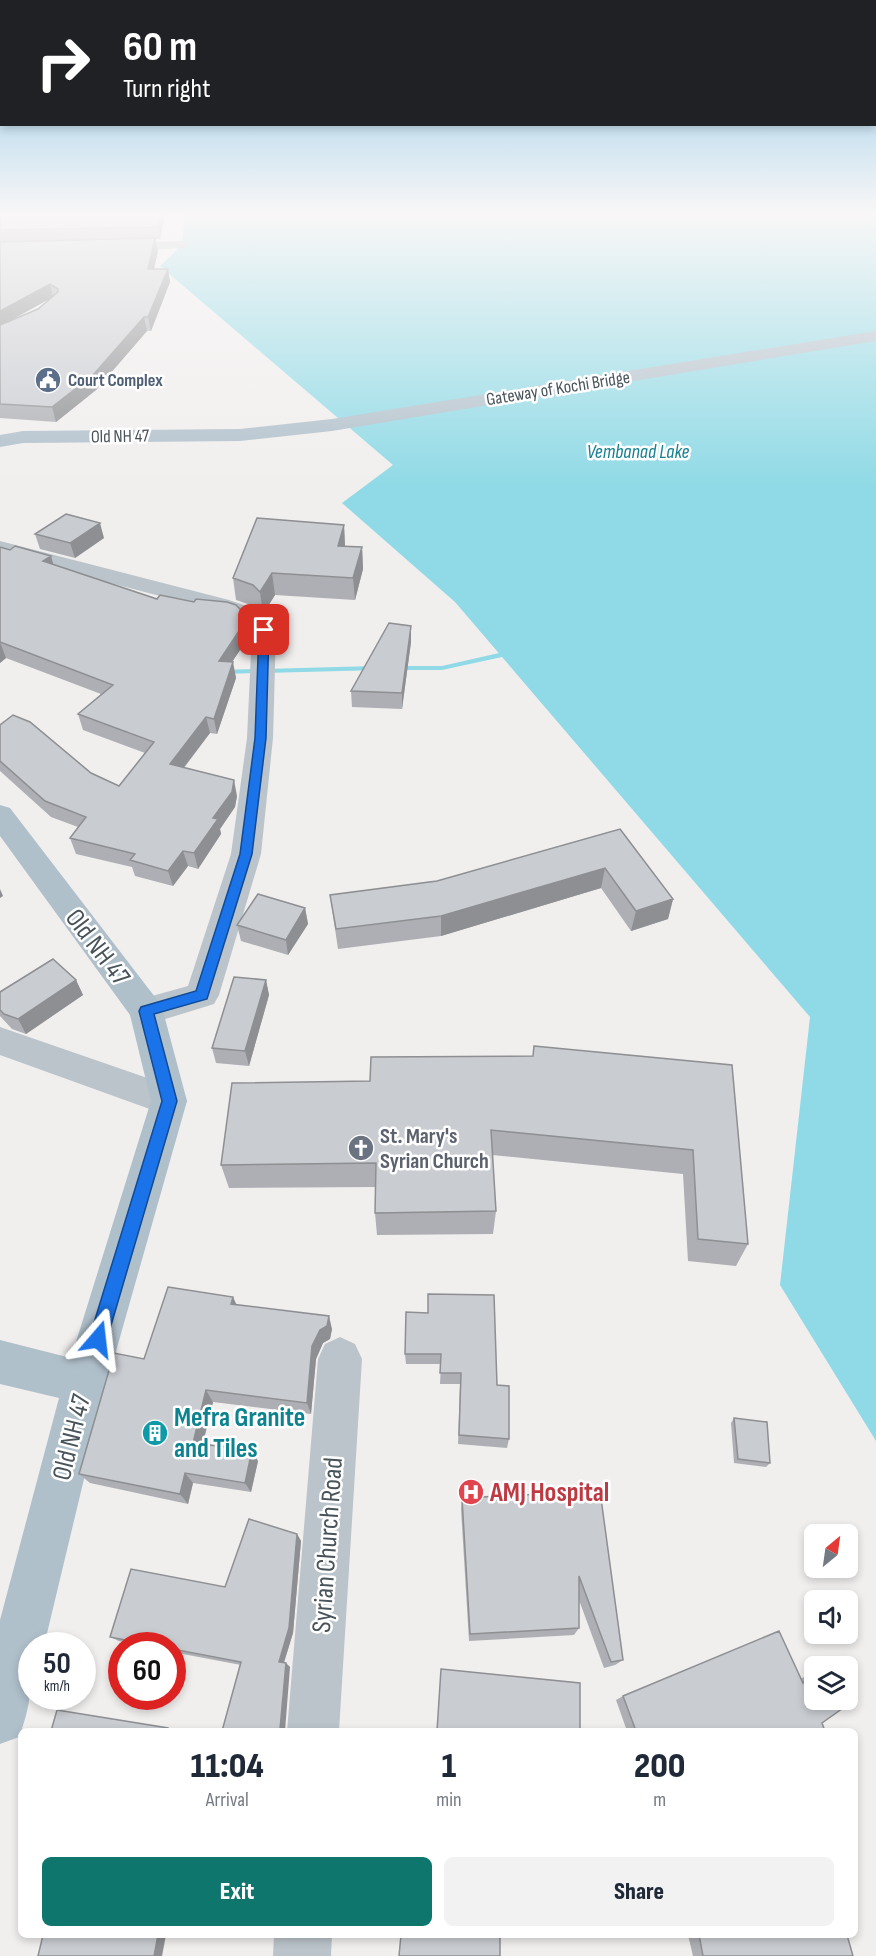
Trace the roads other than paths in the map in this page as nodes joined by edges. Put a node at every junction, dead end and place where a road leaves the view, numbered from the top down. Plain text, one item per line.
1 (876, 336) edge
2 (240, 435) joint
3 (0, 438) edge
4 (0, 547) edge
5 (0, 815) edge
6 (146, 1011) junction
7 (0, 1041) edge
8 (169, 1101) junction
9 (340, 1359) dead end
10 (0, 1362) edge
11 (85, 1383) junction
12 (0, 1719) edge
13 (313, 1728) edge
14 (303, 1938) edge
15 (303, 1956) edge

1 - 2 main road, Gateway of Kochi Bridge
2 - 3 main road, Old NH 47
4 - 6 street
5 - 6 main road, Old NH 47
6 - 8 main road, Old NH 47
7 - 8 street
8 - 11 main road, Old NH 47
9 - 13 street, Syrian Church Road
10 - 11 main road
11 - 12 main road, Old NH 47
14 - 15 street

